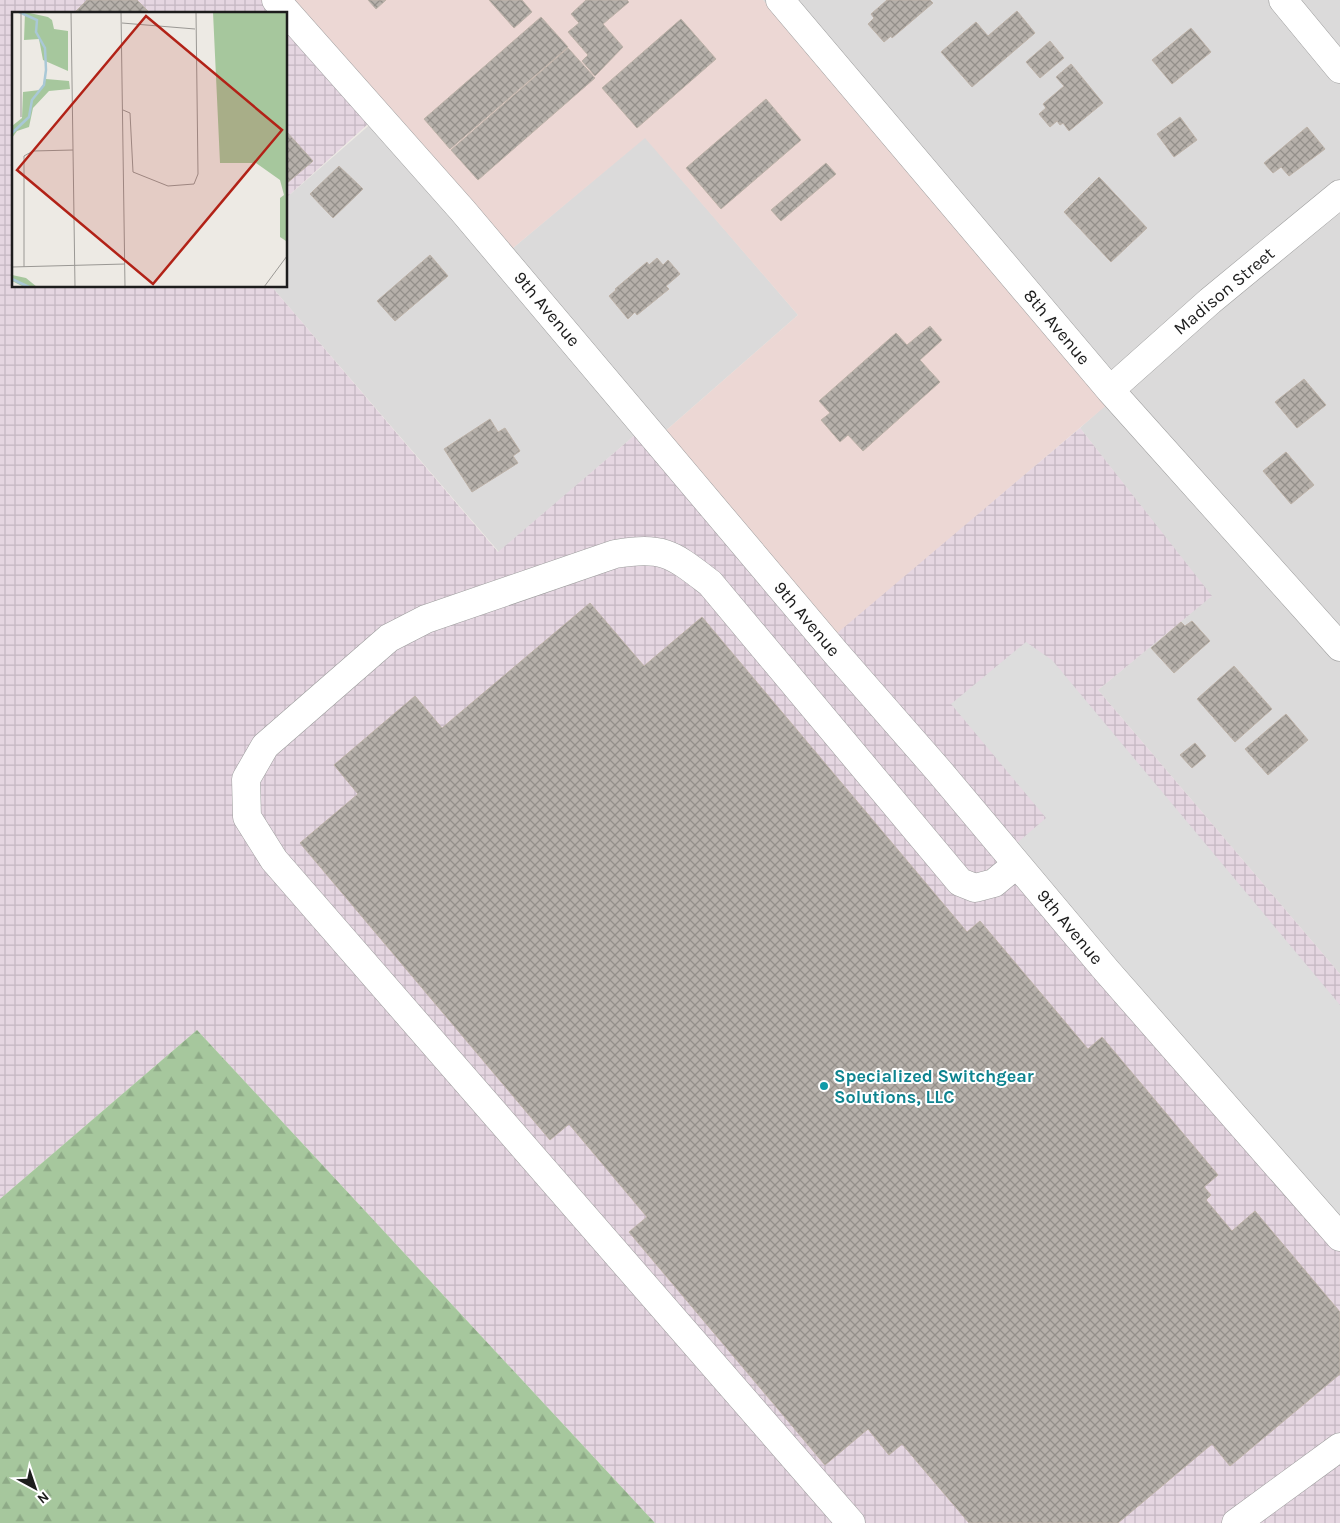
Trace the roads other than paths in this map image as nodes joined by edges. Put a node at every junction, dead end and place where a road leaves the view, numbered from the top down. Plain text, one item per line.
1 (276, 0) edge
2 (780, 0) edge
3 (1283, 0) edge
4 (287, 12) edge
5 (288, 14) edge
6 (1340, 69) edge
7 (1340, 194) edge
8 (1110, 390) junction
9 (1340, 647) edge
10 (1017, 864) junction
11 (1340, 1237) edge
12 (1340, 1447) edge
13 (851, 1523) edge
14 (1236, 1523) edge

1 - 4 street, 9th Avenue
2 - 8 street, 8th Avenue
3 - 6 street
5 - 10 street, 9th Avenue
7 - 8 street, Madison Street
8 - 9 street, 8th Avenue
10 - 11 street, 9th Avenue
10 - 13 street
12 - 14 street

